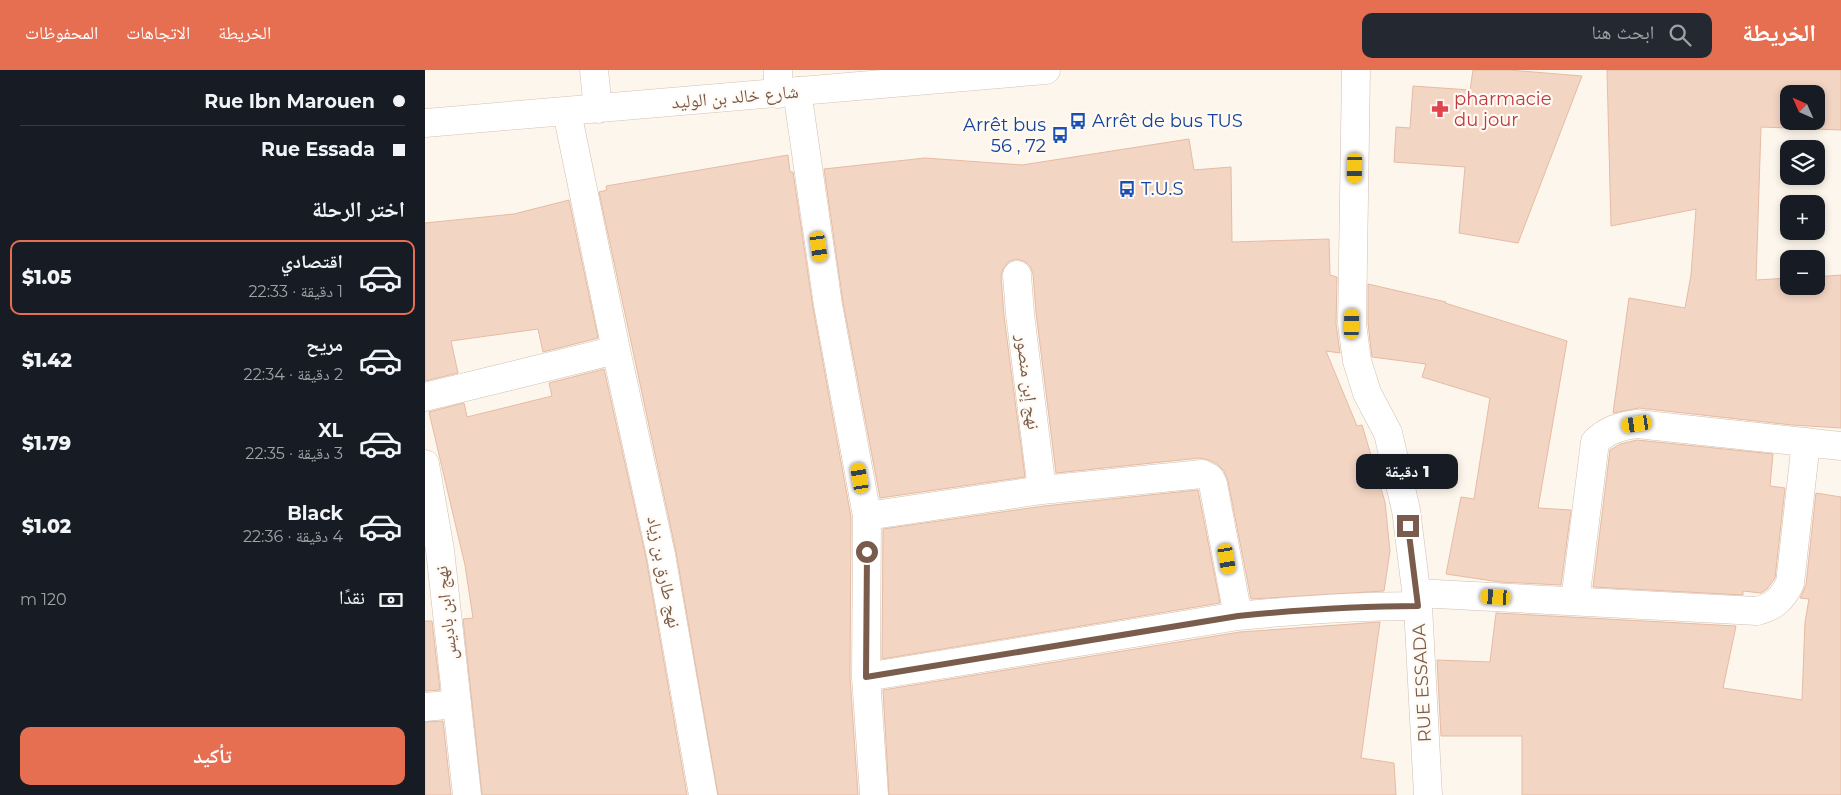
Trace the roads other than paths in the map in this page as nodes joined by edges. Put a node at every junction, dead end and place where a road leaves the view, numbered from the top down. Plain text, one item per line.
1 (594, 70) edge
2 (1036, 70) edge
3 (1356, 70) edge
4 (784, 85) edge
5 (598, 109) junction
6 (567, 112) junction
7 (425, 123) edge
8 (1017, 275) dead end
9 (616, 350) junction
10 (425, 397) edge
11 (1806, 442) junction
12 (1841, 446) edge
13 (425, 464) edge
14 (1043, 490) junction
15 (867, 516) junction
16 (1417, 599) junction
17 (1575, 601) junction
18 (1238, 616) junction
19 (866, 677) junction
20 (455, 704) junction
21 (425, 707) edge
22 (467, 795) edge
23 (703, 795) edge
24 (874, 795) edge
25 (1428, 795) edge

1 - 5 street
2 - 4 street, شارع خالد بن الوليد
3 - 16 street, RUE ESSADA
4 - 5 street, شارع خالد بن الوليد
4 - 15 street
5 - 6 street, شارع خالد بن الوليد
6 - 7 street, شارع خالد بن الوليد
6 - 9 street, نهج طارق بن زياد
8 - 14 street, نهج إبن منصور
9 - 10 street
9 - 23 street, نهج طارق بن زياد
11 - 12 street
11 - 17 street
11 - 17 street
13 - 20 street, نهج ابن باديس
14 - 15 street
14 - 18 street
15 - 19 street
16 - 17 street
16 - 18 street
16 - 25 street, RUE ESSADA
18 - 19 street
19 - 24 street
20 - 21 street
20 - 22 street, نهج ابن باديس

